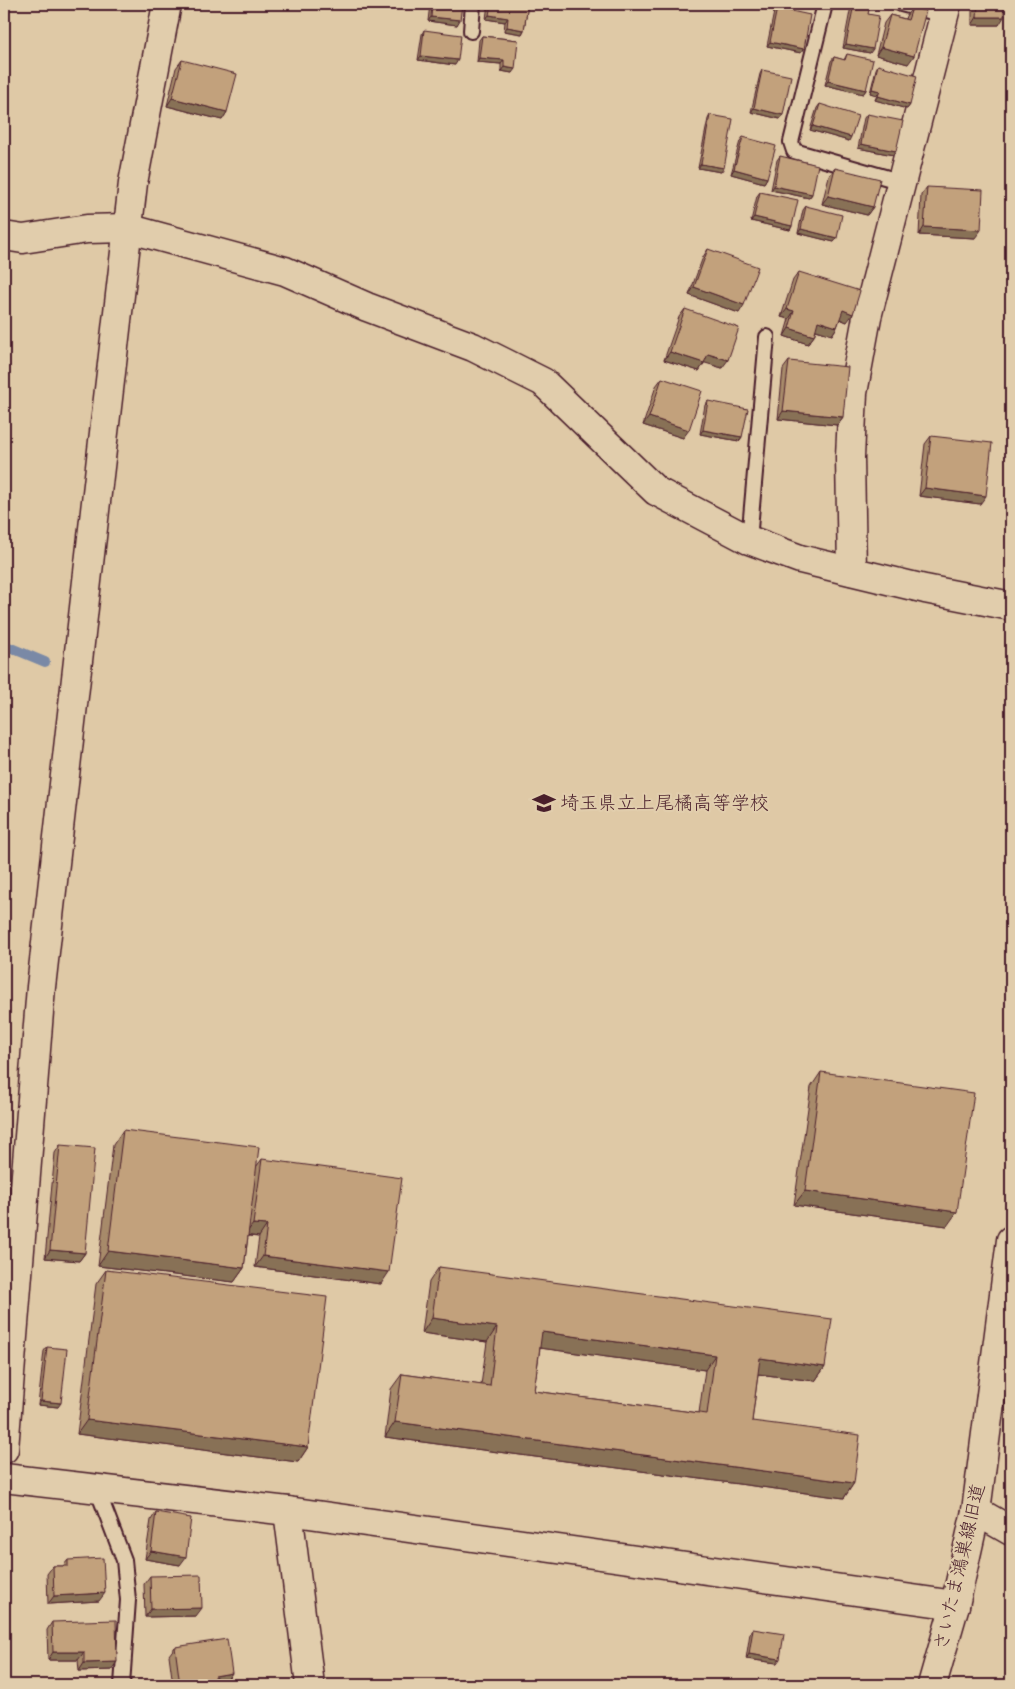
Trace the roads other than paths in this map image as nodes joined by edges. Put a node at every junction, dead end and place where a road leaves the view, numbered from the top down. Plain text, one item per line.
1 (167, 4) edge
2 (473, 4) edge
3 (826, 4) edge
4 (901, 4) edge
5 (946, 9) edge
6 (471, 31) dead end
7 (902, 182) junction
8 (128, 228) junction
9 (4, 236) edge
10 (766, 337) dead end
11 (749, 540) junction
12 (852, 571) junction
13 (1011, 606) edge
14 (1011, 1240) edge
15 (4, 1449) edge
16 (4, 1478) edge
17 (97, 1489) junction
18 (976, 1511) junction
19 (288, 1512) junction
20 (1011, 1531) edge
21 (955, 1605) junction
22 (122, 1685) edge
23 (310, 1685) edge
24 (932, 1685) edge

1 - 8 street
2 - 6 lane
3 - 7 lane
4 - 5 lane
5 - 7 street
7 - 12 street
8 - 9 street
8 - 11 street
8 - 15 street
10 - 11 lane
11 - 12 street
12 - 13 street
14 - 18 street, さいたま鴻巣線旧道
16 - 17 street
17 - 19 street
17 - 22 lane
18 - 20 street
18 - 21 street, さいたま鴻巣線旧道
19 - 21 street
19 - 23 street
21 - 24 street, さいたま鴻巣線旧道

